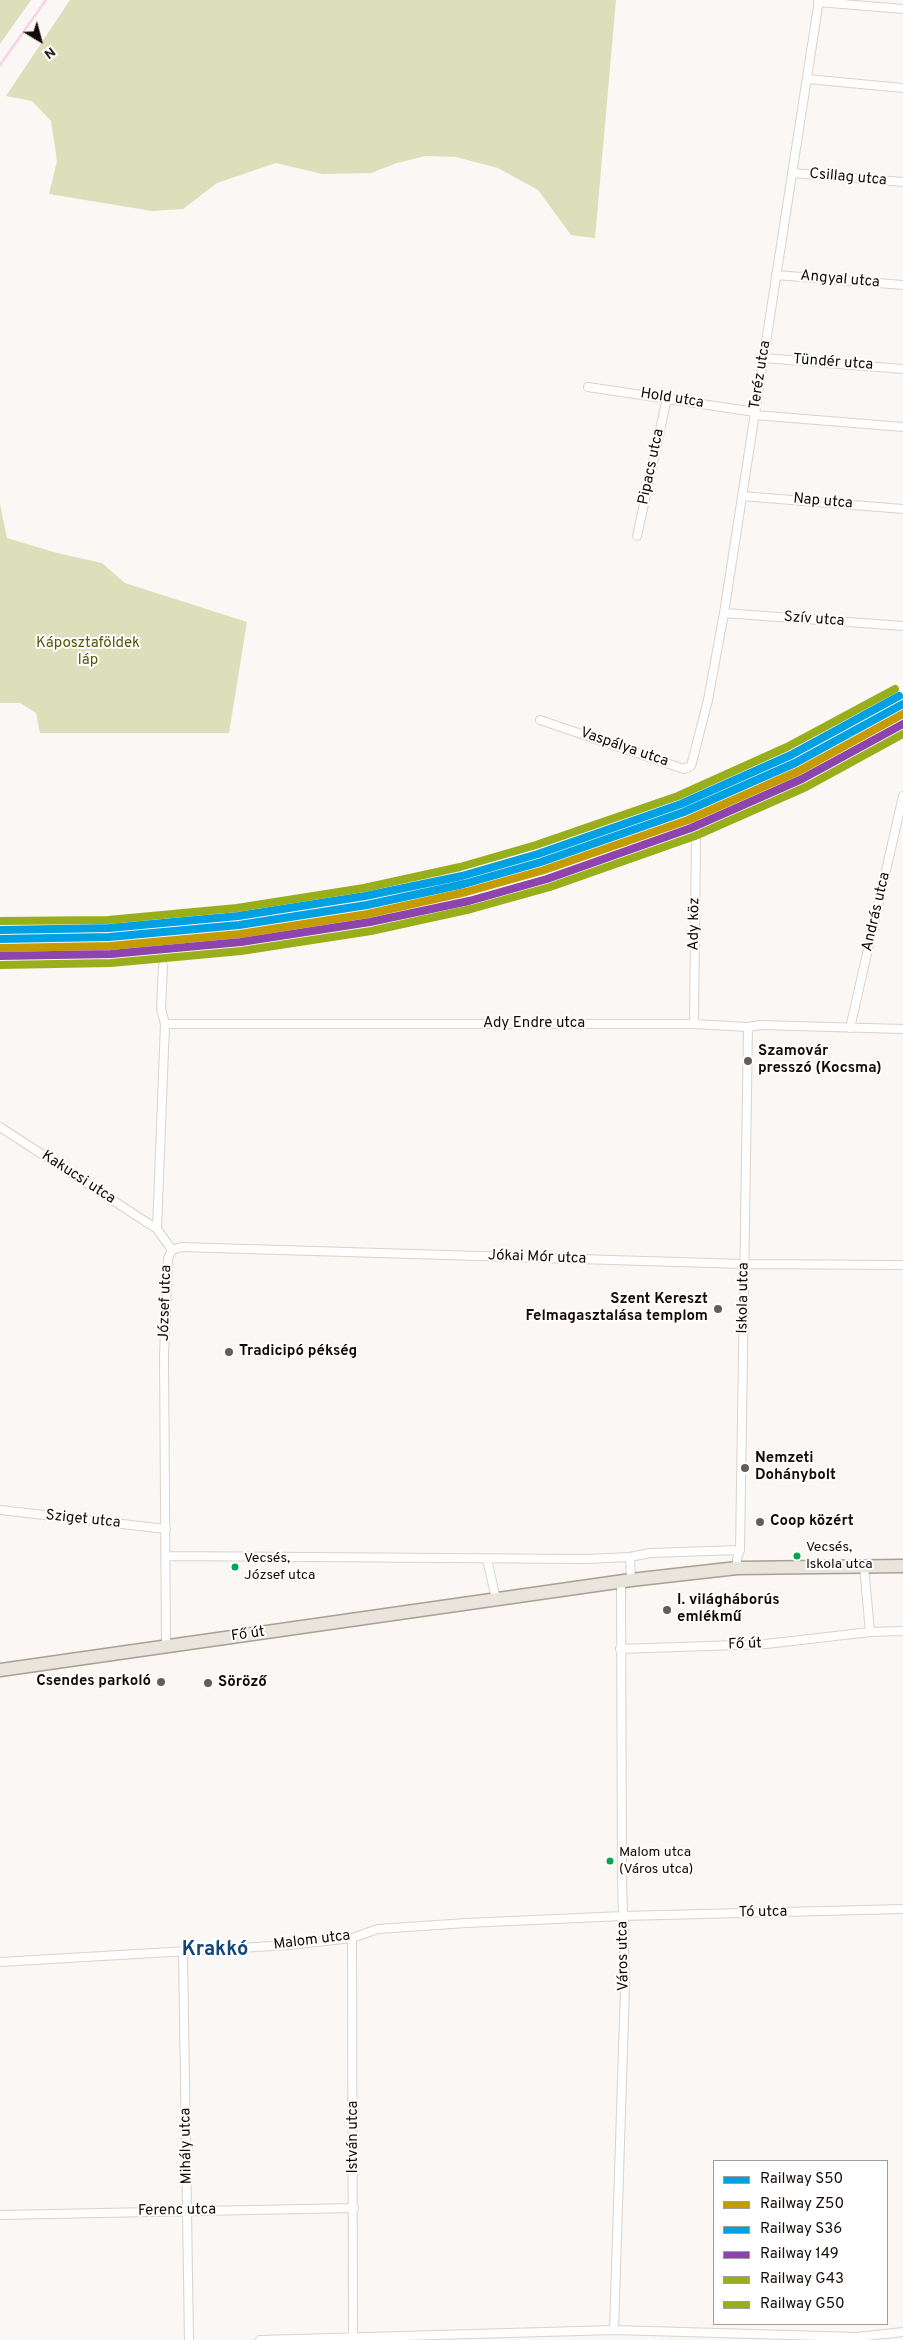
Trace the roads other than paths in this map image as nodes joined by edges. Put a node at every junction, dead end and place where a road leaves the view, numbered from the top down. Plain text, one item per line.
1 (819, 1) edge
2 (903, 9) edge
3 (807, 79) junction
4 (903, 88) edge
5 (792, 173) junction
6 (903, 182) edge
7 (776, 275) junction
8 (903, 285) edge
9 (764, 358) junction
10 (903, 369) edge
11 (588, 387) dead end
12 (667, 398) junction
13 (755, 413) junction
14 (903, 427) edge
15 (742, 496) junction
16 (903, 509) edge
17 (638, 536) dead end
18 (724, 613) junction
19 (903, 626) edge
20 (903, 719) edge
21 (540, 720) dead end
22 (696, 748) joint
23 (903, 796) edge
24 (163, 966) dead end
25 (165, 1024) junction
26 (694, 1024) junction
27 (748, 1027) junction
28 (850, 1028) junction
29 (903, 1028) edge
30 (0, 1127) edge
31 (157, 1229) junction
32 (172, 1250) junction
33 (744, 1264) junction
34 (903, 1265) edge
35 (0, 1510) edge
36 (166, 1529) junction
37 (740, 1550) junction
38 (166, 1556) junction
39 (630, 1557) junction
40 (487, 1559) junction
41 (864, 1566) junction
42 (903, 1566) edge
43 (737, 1568) junction
44 (626, 1581) junction
45 (496, 1599) junction
46 (903, 1631) edge
47 (870, 1632) junction
48 (166, 1647) junction
49 (620, 1649) junction
50 (0, 1670) edge
51 (903, 1909) edge
52 (623, 1916) junction
53 (352, 1938) junction
54 (183, 1952) junction
55 (0, 1962) edge
56 (354, 2208) junction
57 (188, 2211) junction
58 (0, 2215) edge
59 (614, 2330) junction
60 (903, 2332) edge
61 (353, 2337) junction
62 (189, 2340) edge
63 (260, 2340) edge

1 - 2 street
1 - 3 street, Teréz utca
3 - 4 street
3 - 5 street, Teréz utca
5 - 6 street, Csillag utca
5 - 7 street, Teréz utca
7 - 8 street, Angyal utca
7 - 9 street, Teréz utca
9 - 10 street, Tündér utca
9 - 13 street, Teréz utca
11 - 12 street, Hold utca
12 - 13 street, Hold utca
12 - 17 street, Pipacs utca
13 - 14 street, Hold utca
13 - 15 street, Teréz utca
15 - 16 street, Nap utca
15 - 18 street, Teréz utca
18 - 19 street, Szív utca
18 - 22 street, Teréz utca
20 - 26 street, Ady köz
21 - 22 street, Vaspálya utca
23 - 28 street, András utca
24 - 25 street
25 - 26 street, Ady Endre utca
25 - 31 street
26 - 27 street, Ady Endre utca
27 - 28 street, Ady Endre utca
27 - 33 street, Iskola utca
28 - 29 street, Ady Endre utca
30 - 31 street, Kakucsi utca
31 - 32 street, József utca
32 - 33 street, Jókai Mór utca
32 - 36 street, József utca
33 - 34 street, Jókai Mór utca
33 - 37 street, Iskola utca
35 - 36 street, Sziget utca
36 - 38 street, József utca
37 - 39 street
37 - 43 street, Iskola utca
38 - 40 street
38 - 48 street, József utca
39 - 40 street
39 - 44 street
40 - 45 street
41 - 42 main road, Fő út
41 - 43 main road, Fő út
41 - 47 street
43 - 44 main road, Fő út
44 - 45 main road, Fő út
44 - 49 street, Város utca
45 - 48 main road, Fő út
46 - 47 street, Fő út
47 - 49 street, Fő út
48 - 50 main road, Fő út
49 - 52 street, Város utca
51 - 52 street, Tó utca
52 - 53 street, Malom utca
52 - 59 street, Város utca
53 - 54 street, Malom utca
53 - 56 street, István utca
54 - 55 street, Malom utca
54 - 57 street, Mihály utca
56 - 57 street, Ferenc utca
56 - 61 street, István utca
57 - 58 street, Ferenc utca
57 - 62 street, Mihály utca
59 - 60 street
59 - 61 street
61 - 63 street

